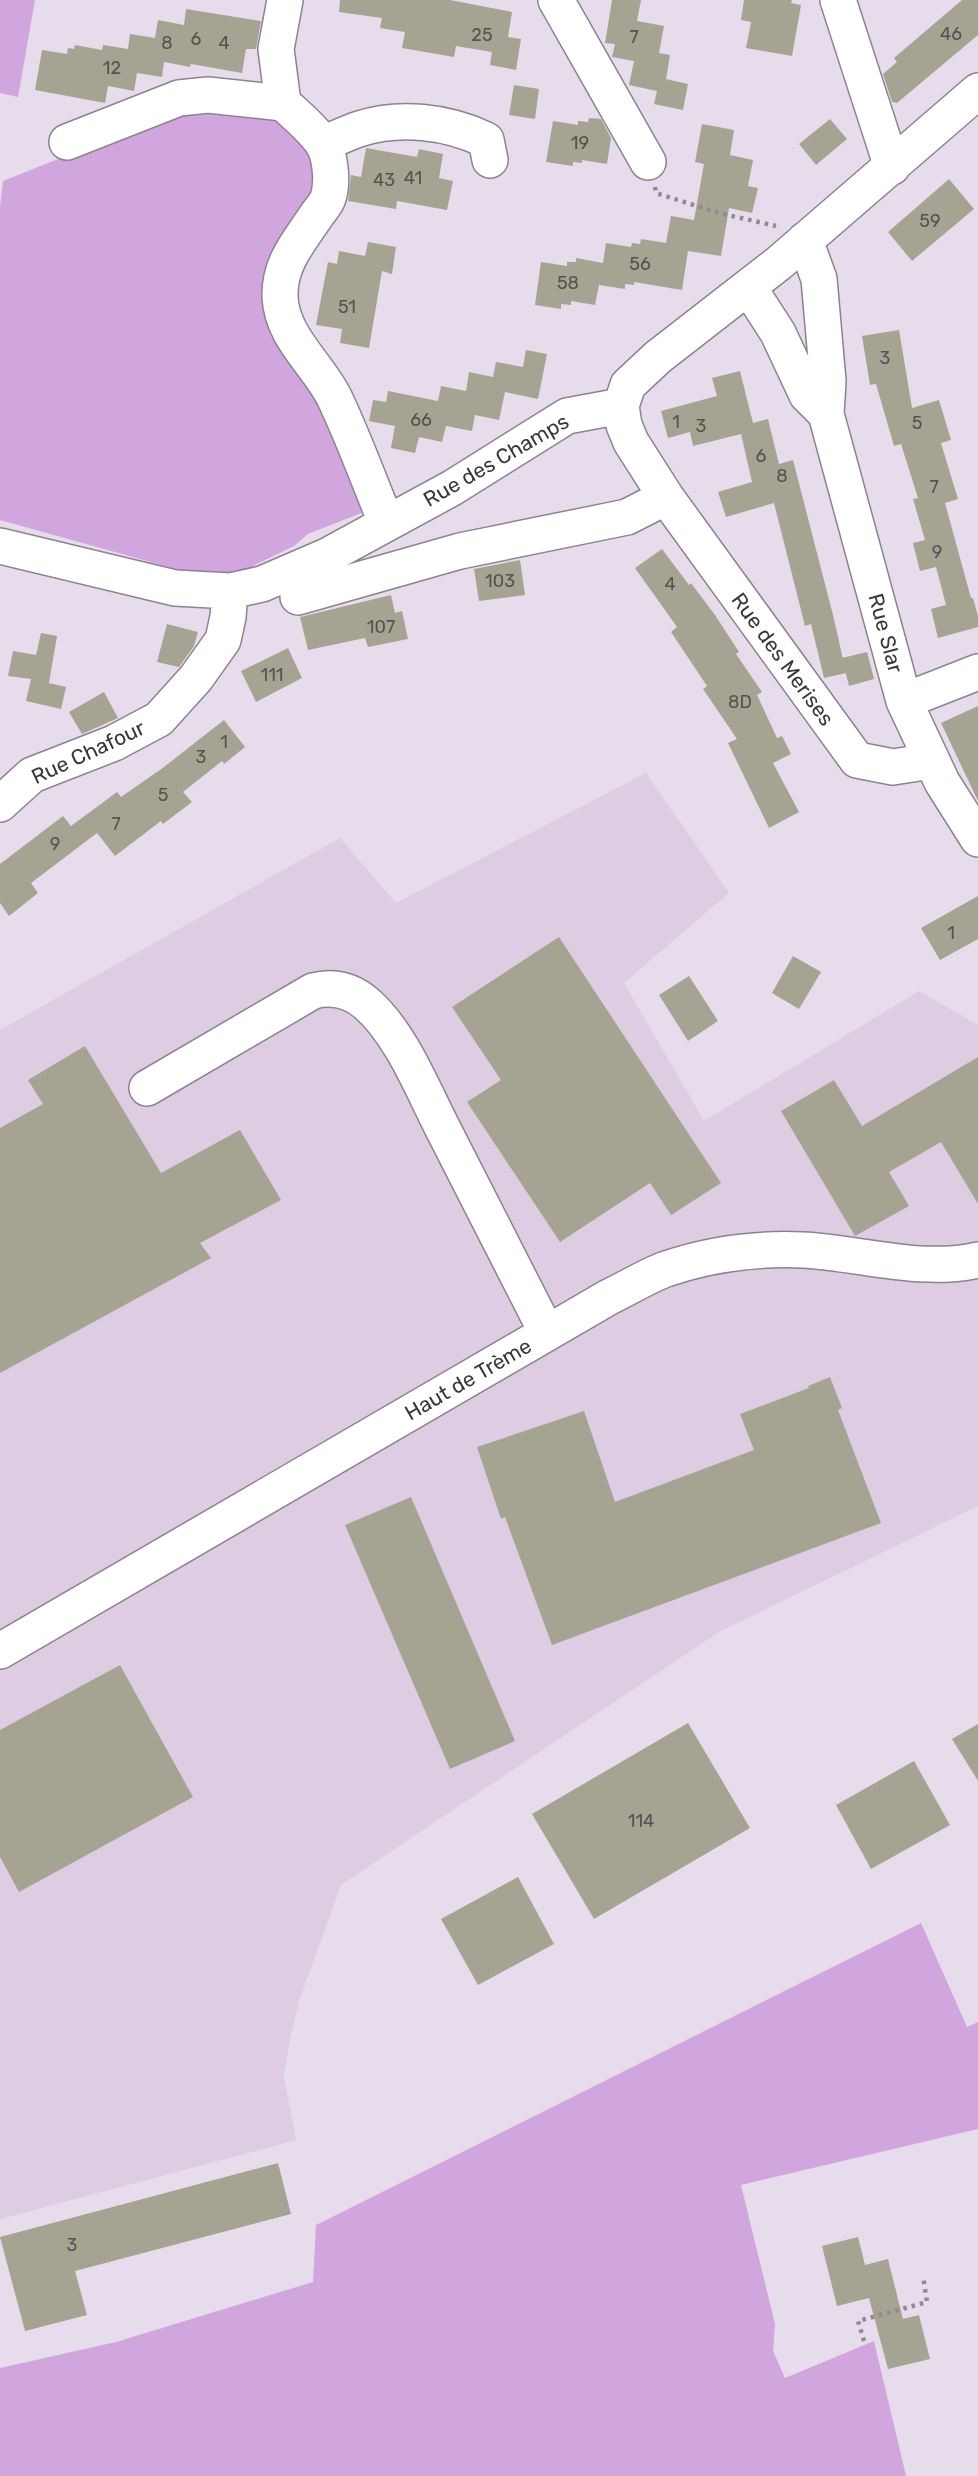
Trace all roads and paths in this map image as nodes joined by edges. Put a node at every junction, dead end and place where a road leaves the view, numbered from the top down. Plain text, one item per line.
1 (285, 0) edge
2 (556, 0) edge
3 (838, 0) edge
4 (978, 91) edge
5 (283, 103) junction
6 (67, 142) dead end
7 (323, 144) junction
8 (490, 160) dead end
9 (648, 162) joint
10 (892, 167) junction
11 (808, 237) junction
12 (749, 288) junction
13 (621, 406) junction
14 (825, 414) junction
15 (666, 497) junction
16 (386, 522) junction
17 (0, 546) edge
18 (230, 591) junction
19 (298, 597) dead end
20 (978, 671) edge
21 (904, 701) junction
22 (931, 761) junction
23 (0, 804) edge
24 (978, 839) edge
25 (147, 1088) dead end
26 (978, 1260) edge
27 (547, 1333) junction
28 (0, 1651) edge
29 (923, 2276) dead end
30 (864, 2341) dead end

1 - 5 street
2 - 9 street
3 - 10 street
4 - 10 street
5 - 6 street
5 - 7 street
7 - 8 street
7 - 16 street
9 - 11 path
10 - 11 street
11 - 12 street
11 - 14 street, Rue Slar
12 - 13 street
12 - 14 street, Rue Slar
13 - 15 street, Rue des Merises
13 - 16 street, Rue des Champs
14 - 21 street, Rue Slar
15 - 19 street
15 - 22 street, Rue des Merises
16 - 18 street, Rue des Champs
17 - 18 street, Rue des Champs
18 - 23 street, Rue Chafour
20 - 21 street
21 - 22 street, Rue Slar
22 - 24 street, Rue Slar
25 - 27 street
26 - 27 street, Haut de Trème
27 - 28 street, Haut de Trème
29 - 30 path

